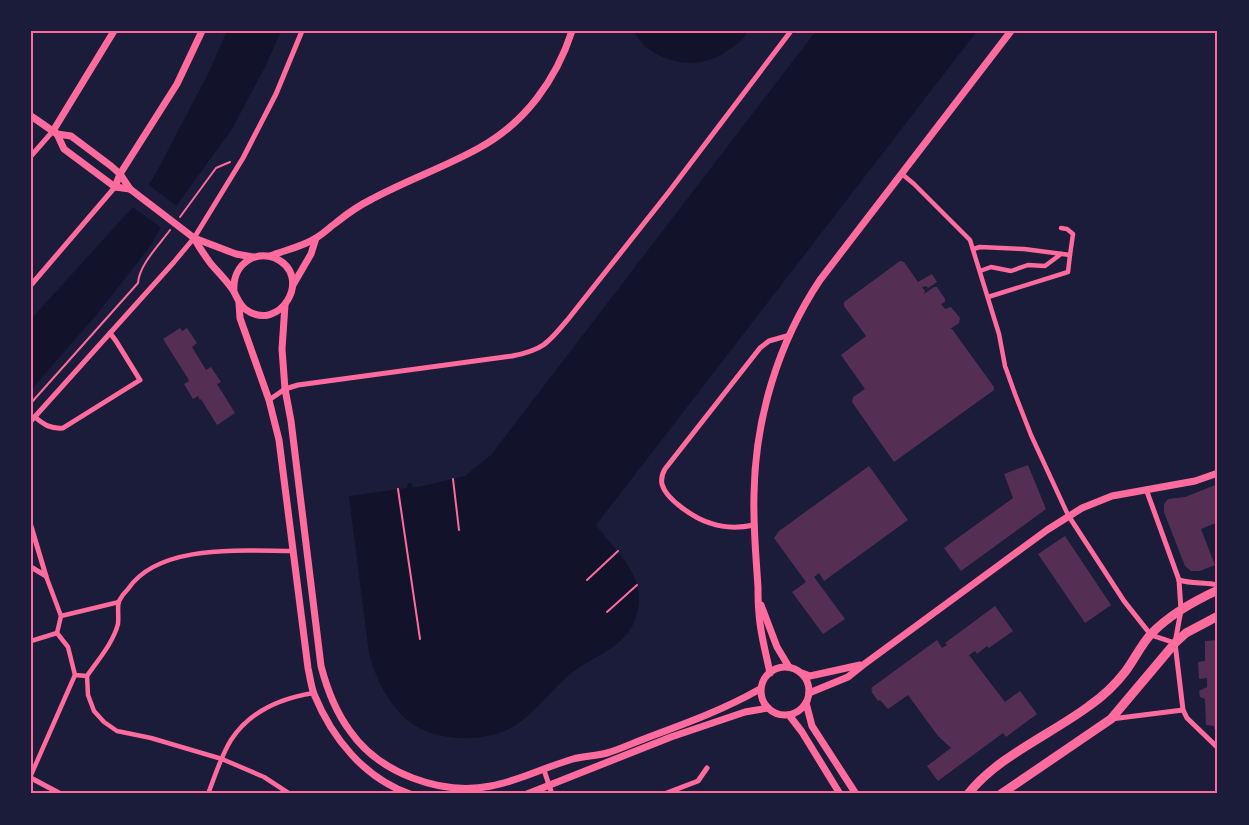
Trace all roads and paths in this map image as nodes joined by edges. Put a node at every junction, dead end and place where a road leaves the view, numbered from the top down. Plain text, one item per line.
1 (114, 31) edge
2 (202, 31) edge
3 (302, 31) edge
4 (572, 31) edge
5 (792, 31) edge
6 (1011, 31) edge
7 (31, 116) edge
8 (55, 132) junction
9 (31, 156) edge
10 (120, 174) junction
11 (902, 174) junction
12 (115, 187) junction
13 (130, 189) junction
14 (1061, 228) dead end
15 (194, 238) junction
16 (316, 238) junction
17 (973, 248) junction
18 (1061, 254) junction
19 (270, 256) junction
20 (1070, 256) junction
21 (253, 257) junction
22 (980, 271) junction
23 (138, 283) dead end
24 (31, 285) edge
25 (293, 286) junction
26 (234, 291) junction
27 (988, 297) junction
28 (239, 303) junction
29 (285, 305) junction
30 (110, 333) junction
31 (790, 335) junction
32 (285, 389) junction
33 (269, 400) junction
34 (31, 403) edge
35 (33, 419) edge
36 (1218, 473) edge
37 (453, 479) dead end
38 (398, 489) dead end
39 (1146, 489) junction
40 (1068, 515) junction
41 (754, 525) junction
42 (31, 526) edge
43 (459, 530) dead end
44 (293, 551) junction
45 (618, 551) dead end
46 (31, 567) edge
47 (46, 576) junction
48 (587, 580) dead end
49 (1179, 580) junction
50 (637, 585) dead end
51 (1218, 585) edge
52 (1218, 590) edge
53 (759, 600) junction
54 (119, 602) junction
55 (1181, 610) junction
56 (607, 612) dead end
57 (62, 616) junction
58 (1218, 616) edge
59 (57, 634) junction
60 (1150, 635) junction
61 (420, 640) dead end
62 (31, 641) edge
63 (1175, 643) junction
64 (863, 665) junction
65 (789, 667) junction
66 (800, 672) junction
67 (770, 673) junction
68 (75, 675) junction
69 (86, 676) junction
70 (760, 689) junction
71 (314, 693) junction
72 (810, 693) junction
73 (806, 703) junction
74 (768, 708) junction
75 (1183, 710) junction
76 (789, 715) junction
77 (1111, 719) junction
78 (1218, 748) edge
79 (222, 759) junction
80 (707, 768) dead end
81 (544, 770) junction
82 (31, 777) edge
83 (550, 786) junction
84 (61, 794) edge
85 (208, 794) edge
86 (290, 794) edge
87 (410, 794) edge
88 (526, 794) edge
89 (552, 794) edge
90 (664, 794) edge
91 (840, 794) edge
92 (856, 794) edge
93 (968, 794) edge
94 (1002, 794) edge

1 - 8 street
2 - 10 street
3 - 15 street
4 - 16 street
5 - 32 street
6 - 11 street
7 - 8 street
8 - 9 street
8 - 10 street
8 - 12 street
10 - 12 street
10 - 13 street
11 - 17 street
11 - 31 street
12 - 13 street
12 - 24 street
13 - 15 street
14 - 20 street
15 - 21 street
15 - 26 street
15 - 30 street
16 - 19 street
16 - 25 street
17 - 18 street
17 - 22 street
18 - 20 street
18 - 22 street
19 - 21 street
19 - 25 street
20 - 27 street
21 - 26 street
22 - 27 street
23 - 34 path
25 - 29 street
26 - 28 street
27 - 40 street
28 - 29 street
28 - 33 street
29 - 32 street
30 - 35 street
30 - 35 street
31 - 41 street
31 - 41 street
32 - 33 street
32 - 81 street
33 - 44 street
36 - 39 street
37 - 43 path
38 - 61 path
39 - 40 street
39 - 49 street
40 - 60 street
40 - 64 street
41 - 53 street
42 - 47 street
44 - 54 street
44 - 71 street
45 - 48 path
46 - 47 street
47 - 57 street
49 - 51 street
49 - 55 street
50 - 56 path
52 - 55 main road
53 - 65 street
53 - 67 street
54 - 57 street
54 - 69 street
55 - 60 main road
55 - 63 street
57 - 59 street
58 - 63 main road
59 - 62 street
59 - 68 street
60 - 63 street
60 - 93 main road
63 - 75 street
63 - 77 main road
64 - 66 street
64 - 72 street
65 - 66 street
65 - 67 street
66 - 72 street
67 - 70 street
68 - 69 street
68 - 82 street
69 - 79 street
70 - 74 street
70 - 81 street
71 - 79 street
71 - 87 street
72 - 73 street
73 - 76 street
73 - 92 street
74 - 76 street
74 - 83 street
75 - 77 street
75 - 78 street
76 - 91 street
77 - 94 main road
79 - 85 street
79 - 86 street
80 - 90 street
81 - 83 street
82 - 84 street
83 - 88 street
83 - 89 street

